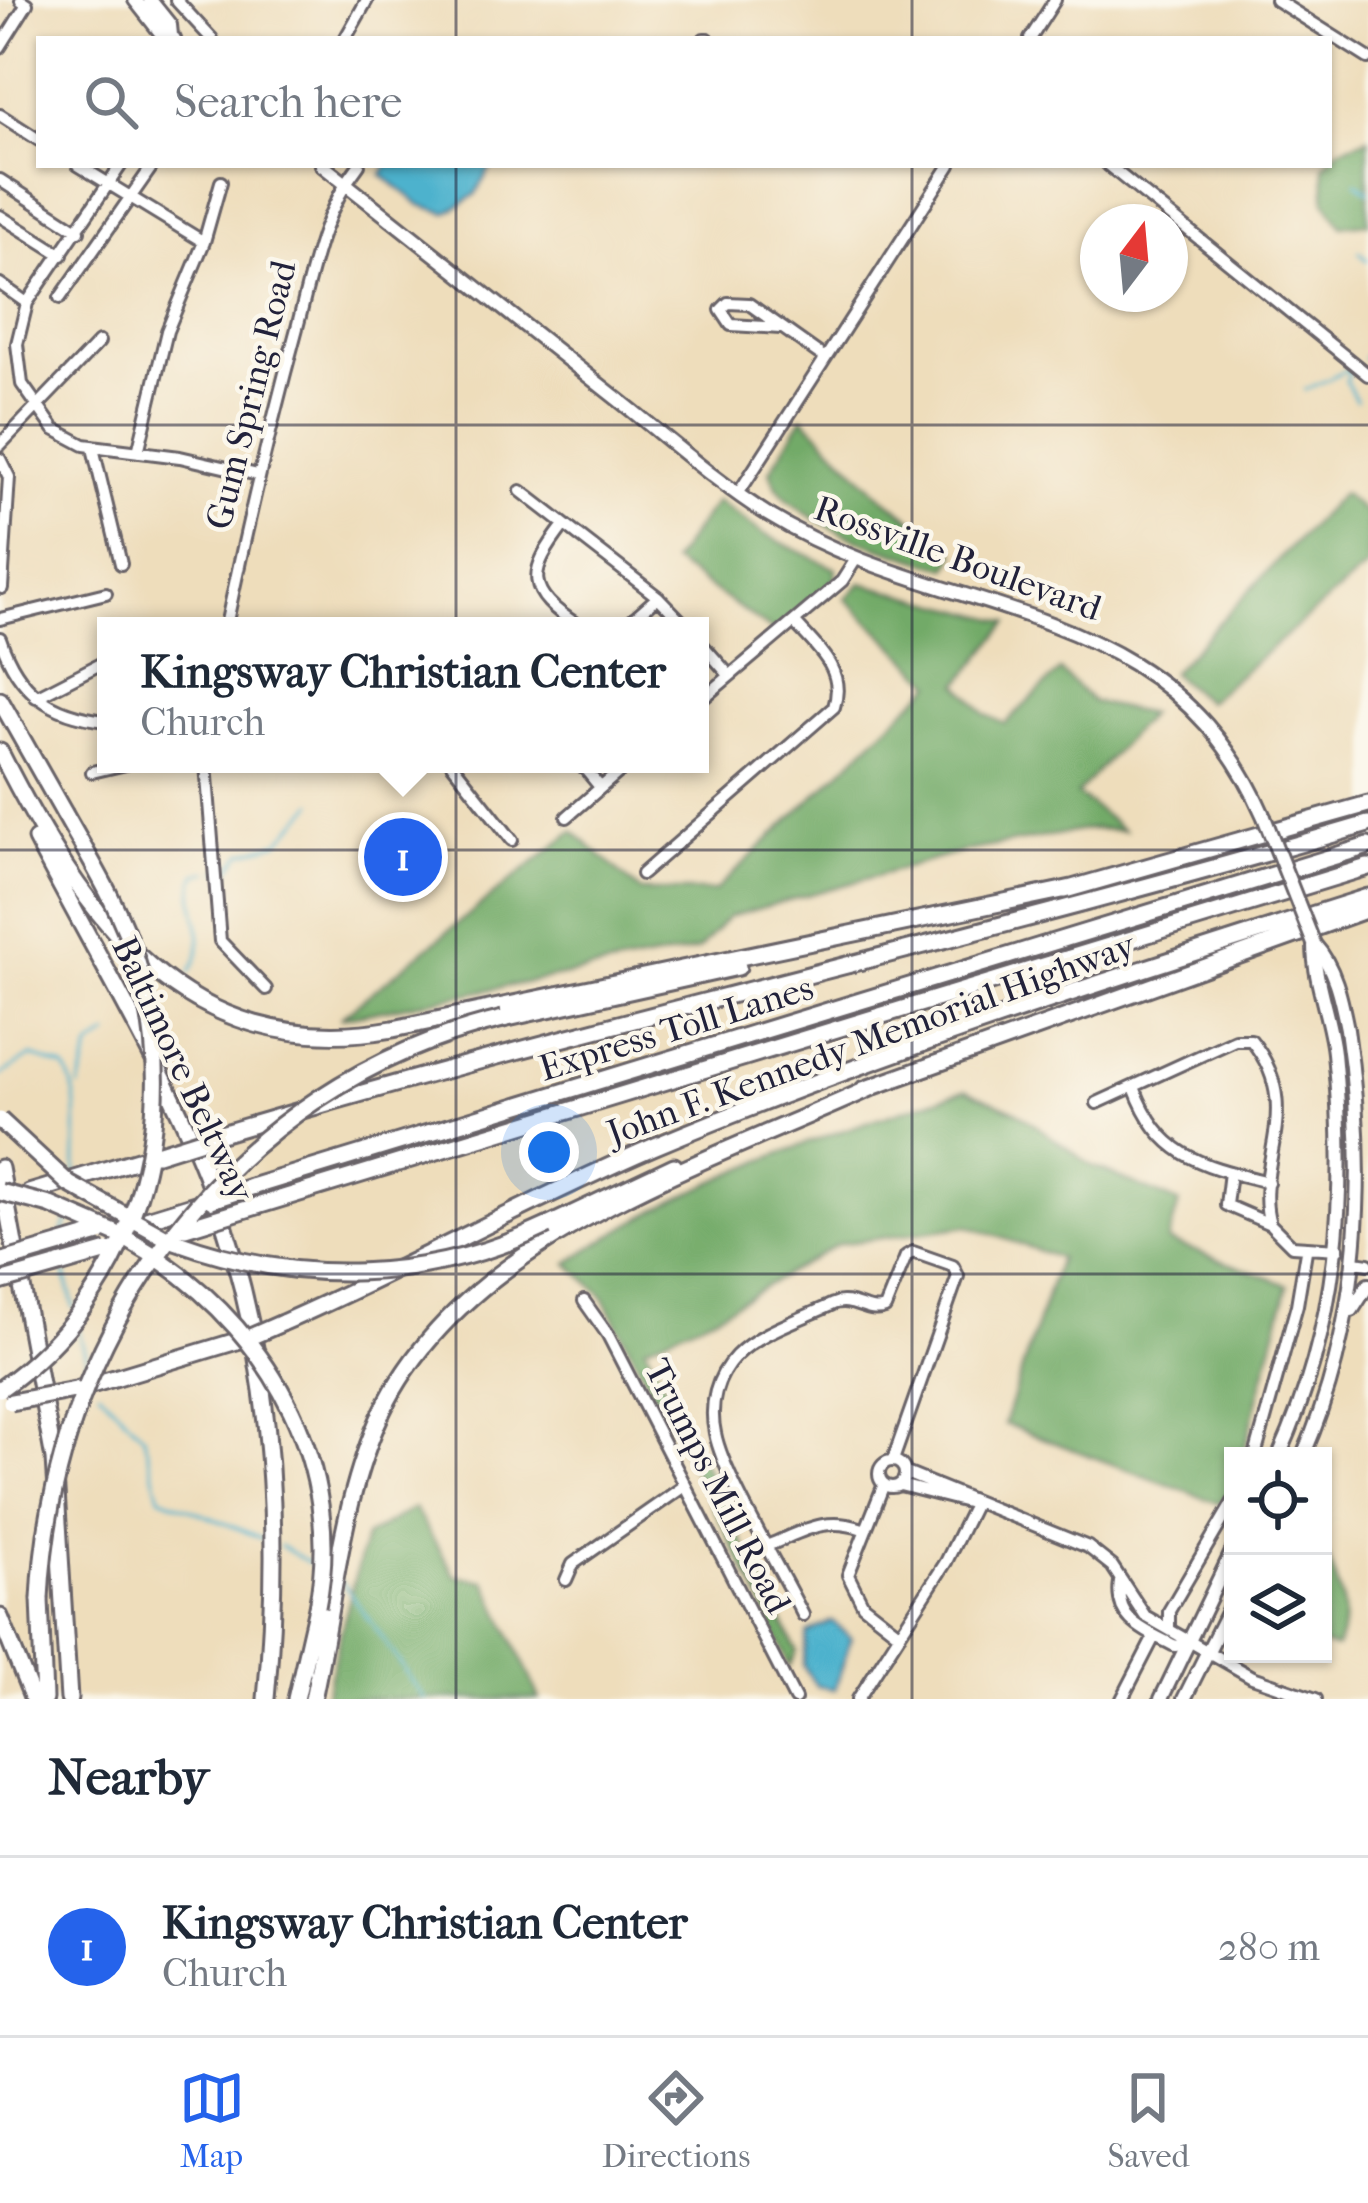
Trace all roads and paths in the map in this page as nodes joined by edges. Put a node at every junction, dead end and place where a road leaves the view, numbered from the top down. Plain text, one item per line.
1 (21, 0) edge
2 (135, 0) edge
3 (150, 0) edge
4 (176, 0) edge
5 (367, 0) edge
6 (1055, 0) edge
7 (1276, 0) edge
8 (170, 36) edge
9 (172, 36) edge
10 (209, 36) edge
11 (347, 36) edge
12 (1032, 36) edge
13 (0, 47) edge
14 (1368, 58) edge
15 (0, 115) edge
16 (36, 138) edge
17 (83, 168) edge
18 (119, 168) edge
19 (150, 168) edge
20 (326, 168) edge
21 (357, 168) edge
22 (948, 168) edge
23 (1112, 168) edge
24 (0, 181) edge
25 (220, 182) dead end
26 (345, 183) junction
27 (108, 184) junction
28 (127, 196) junction
29 (0, 216) edge
30 (79, 231) junction
31 (204, 242) junction
32 (62, 255) junction
33 (0, 284) edge
34 (59, 298) dead end
35 (27, 303) junction
36 (780, 328) junction
37 (99, 342) dead end
38 (825, 358) junction
39 (1368, 375) edge
40 (35, 408) junction
41 (0, 445) edge
42 (93, 448) junction
43 (138, 452) junction
44 (0, 459) edge
45 (258, 475) junction
46 (521, 491) dead end
47 (738, 494) junction
48 (564, 525) junction
49 (856, 559) junction
50 (121, 564) dead end
51 (2, 588) edge
52 (106, 592) dead end
53 (658, 597) junction
54 (228, 617) edge
55 (567, 617) edge
56 (635, 617) edge
57 (677, 617) edge
58 (0, 619) edge
59 (795, 622) junction
60 (0, 638) edge
61 (709, 652) edge
62 (97, 666) edge
63 (729, 675) junction
64 (709, 693) edge
65 (36, 697) junction
66 (0, 700) edge
67 (97, 720) edge
68 (0, 752) edge
69 (0, 767) edge
70 (97, 771) edge
71 (92, 772) dead end
72 (207, 773) edge
73 (459, 773) edge
74 (588, 773) edge
75 (617, 773) edge
76 (600, 787) junction
77 (1368, 804) edge
78 (567, 817) dead end
79 (1368, 824) edge
80 (512, 840) dead end
81 (1368, 846) edge
82 (1368, 867) edge
83 (642, 874) dead end
84 (1072, 888) junction
85 (1368, 897) edge
86 (1368, 909) edge
87 (1314, 944) junction
88 (266, 989) dead end
89 (873, 1087) junction
90 (1134, 1087) junction
91 (1096, 1103) dead end
92 (0, 1120) edge
93 (0, 1168) edge
94 (1230, 1172) junction
95 (1268, 1182) junction
96 (0, 1192) edge
97 (1362, 1201) junction
98 (0, 1202) edge
99 (1270, 1224) junction
100 (1368, 1227) edge
101 (1363, 1246) edge
102 (1337, 1249) junction
103 (1306, 1251) junction
104 (0, 1262) edge
105 (1362, 1263) edge
106 (0, 1282) edge
107 (1368, 1285) edge
108 (584, 1301) dead end
109 (1346, 1321) junction
110 (4, 1399) edge
111 (1257, 1447) edge
112 (1283, 1447) edge
113 (1307, 1447) edge
114 (893, 1460) junction
115 (903, 1479) junction
116 (884, 1484) junction
117 (683, 1487) junction
118 (972, 1504) junction
119 (1224, 1518) edge
120 (862, 1529) junction
121 (769, 1545) junction
122 (1231, 1555) edge
123 (566, 1580) dead end
124 (1120, 1582) junction
125 (325, 1607) junction
126 (803, 1615) dead end
127 (0, 1617) edge
128 (1224, 1619) edge
129 (1168, 1628) junction
130 (899, 1634) junction
131 (1154, 1636) junction
132 (1188, 1644) junction
133 (1207, 1654) junction
134 (33, 1699) edge
135 (44, 1699) edge
136 (69, 1699) edge
137 (266, 1699) edge
138 (296, 1699) edge
139 (313, 1699) edge
140 (795, 1699) edge
141 (858, 1699) edge
142 (1122, 1699) edge
143 (1161, 1699) edge
144 (1184, 1699) edge
145 (1316, 1699) edge

1 - 13 street
2 - 8 main road
3 - 9 main road
4 - 10 street
5 - 11 street
6 - 12 street
7 - 14 street
15 - 16 street
17 - 27 street
18 - 27 street
19 - 28 street
20 - 26 main road, Rossville Boulevard
21 - 26 street, Gum Spring Road
22 - 38 street
23 - 39 street
24 - 30 street
25 - 31 street
26 - 45 street, Gum Spring Road
26 - 47 main road, Rossville Boulevard
27 - 28 street
27 - 30 street
28 - 31 street
28 - 34 street
29 - 32 street
30 - 32 street
31 - 43 street
32 - 35 street
33 - 35 street
35 - 40 street
36 - 36 street
36 - 38 street
37 - 40 street
38 - 47 street
40 - 41 street
40 - 42 street
42 - 43 street
42 - 50 street
43 - 45 street
44 - 51 street
45 - 54 street, Gum Spring Road
46 - 48 street
47 - 49 main road, Rossville Boulevard
48 - 53 street
48 - 55 street
49 - 59 street
49 - 87 main road, Rossville Boulevard, bridge
52 - 58 street
53 - 56 street
53 - 57 street
59 - 63 street
59 - 83 street
60 - 65 street
61 - 63 street
62 - 65 street
63 - 64 street
65 - 67 street
66 - 110 highway, bridge
68 - 84 highway
69 - 137 highway, Baltimore Beltway
70 - 71 street
72 - 88 street
73 - 80 street
74 - 76 street
75 - 76 street
76 - 78 street
77 - 84 highway
79 - 98 highway, John F. Kennedy Memorial Highway, bridge
81 - 104 highway, Express Toll Lanes, bridge
82 - 106 highway, Express Toll Lanes, bridge
84 - 135 highway, bridge
85 - 110 highway, John F. Kennedy Memorial Highway, bridge
86 - 89 highway
87 - 97 main road, Rossville Boulevard
87 - 102 main road, Rossville Boulevard
89 - 92 highway, bridge
89 - 125 highway
90 - 91 street
90 - 94 street
90 - 95 street
93 - 136 highway
94 - 95 street
94 - 99 street
95 - 99 street
96 - 125 highway, bridge
97 - 100 main road
97 - 101 main road, Rossville Boulevard
99 - 103 street
101 - 102 main road
101 - 105 main road, Rossville Boulevard
102 - 103 street
102 - 105 main road
102 - 112 main road, Rossville Boulevard
103 - 111 street
105 - 109 main road, Rossville Boulevard
107 - 109 main road
108 - 117 street, Trumps Mill Road
109 - 113 main road, Rossville Boulevard
114 - 115 street
114 - 116 street
114 - 121 street
115 - 116 street
115 - 118 street
116 - 120 street
117 - 123 street
117 - 140 street, Trumps Mill Road
118 - 124 street
118 - 130 street
119 - 129 street
120 - 121 street
120 - 130 street
121 - 126 street
122 - 132 main road
124 - 129 street
124 - 131 street
125 - 138 highway
125 - 139 highway
127 - 134 highway
128 - 133 main road
129 - 132 street
130 - 141 street
131 - 132 street
131 - 142 street
132 - 133 street
132 - 143 main road
133 - 144 main road
133 - 145 street

